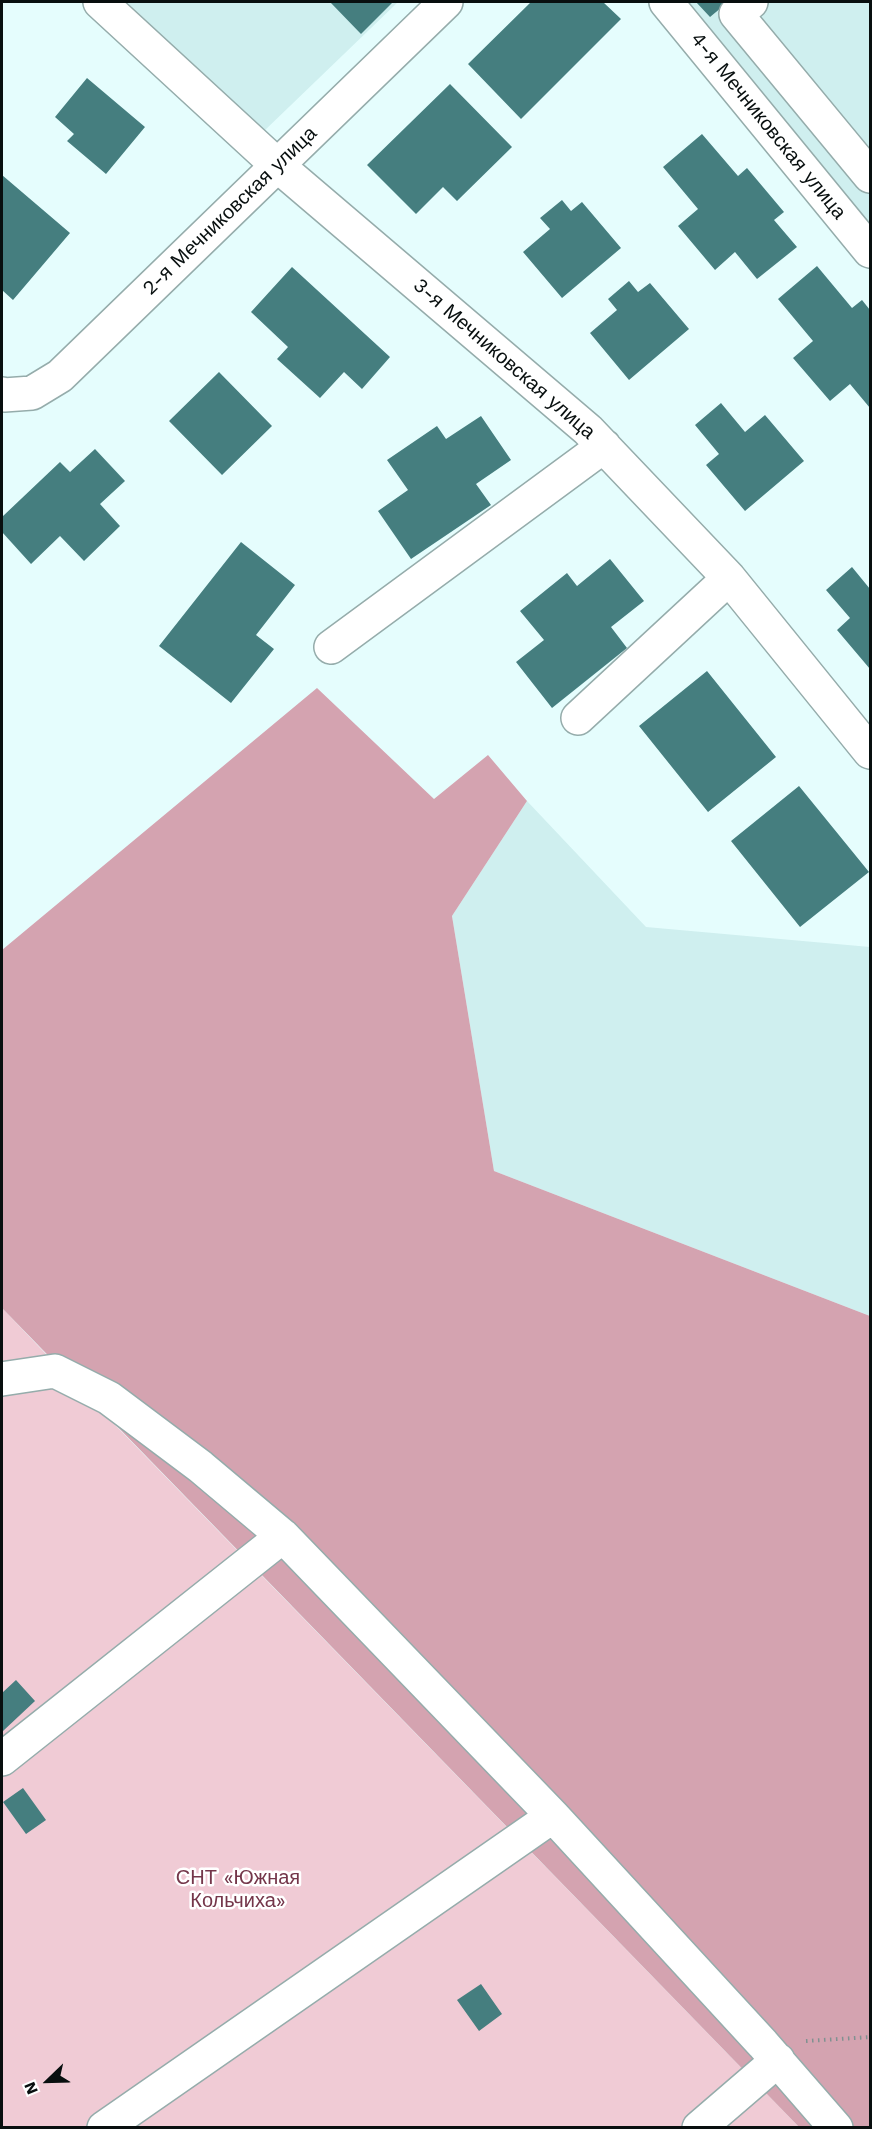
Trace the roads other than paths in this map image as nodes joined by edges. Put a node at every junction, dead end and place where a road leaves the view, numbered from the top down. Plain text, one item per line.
1 (100, 2) edge
2 (446, 2) edge
3 (666, 2) edge
4 (751, 2) edge
5 (276, 165) junction
6 (870, 176) edge
7 (870, 251) edge
8 (2, 394) edge
9 (604, 446) junction
10 (729, 578) junction
11 (331, 646) dead end
12 (578, 718) dead end
13 (870, 752) edge
14 (2, 1379) edge
15 (283, 1536) junction
16 (2, 1759) edge
17 (553, 1816) junction
18 (771, 2052) junction
19 (104, 2127) edge
20 (699, 2127) edge
21 (836, 2127) edge

1 - 5 street, 3-я Мечниковская улица
2 - 5 street, 2-я Мечниковская улица
3 - 7 street, 4-я Мечниковская улица
4 - 6 street
5 - 8 street, 2-я Мечниковская улица
5 - 9 street, 3-я Мечниковская улица
9 - 10 street, 3-я Мечниковская улица
9 - 11 street
10 - 12 street
10 - 13 street, 3-я Мечниковская улица
14 - 15 street
15 - 16 street
15 - 17 street
17 - 18 street
17 - 19 street
18 - 20 street
18 - 21 street

